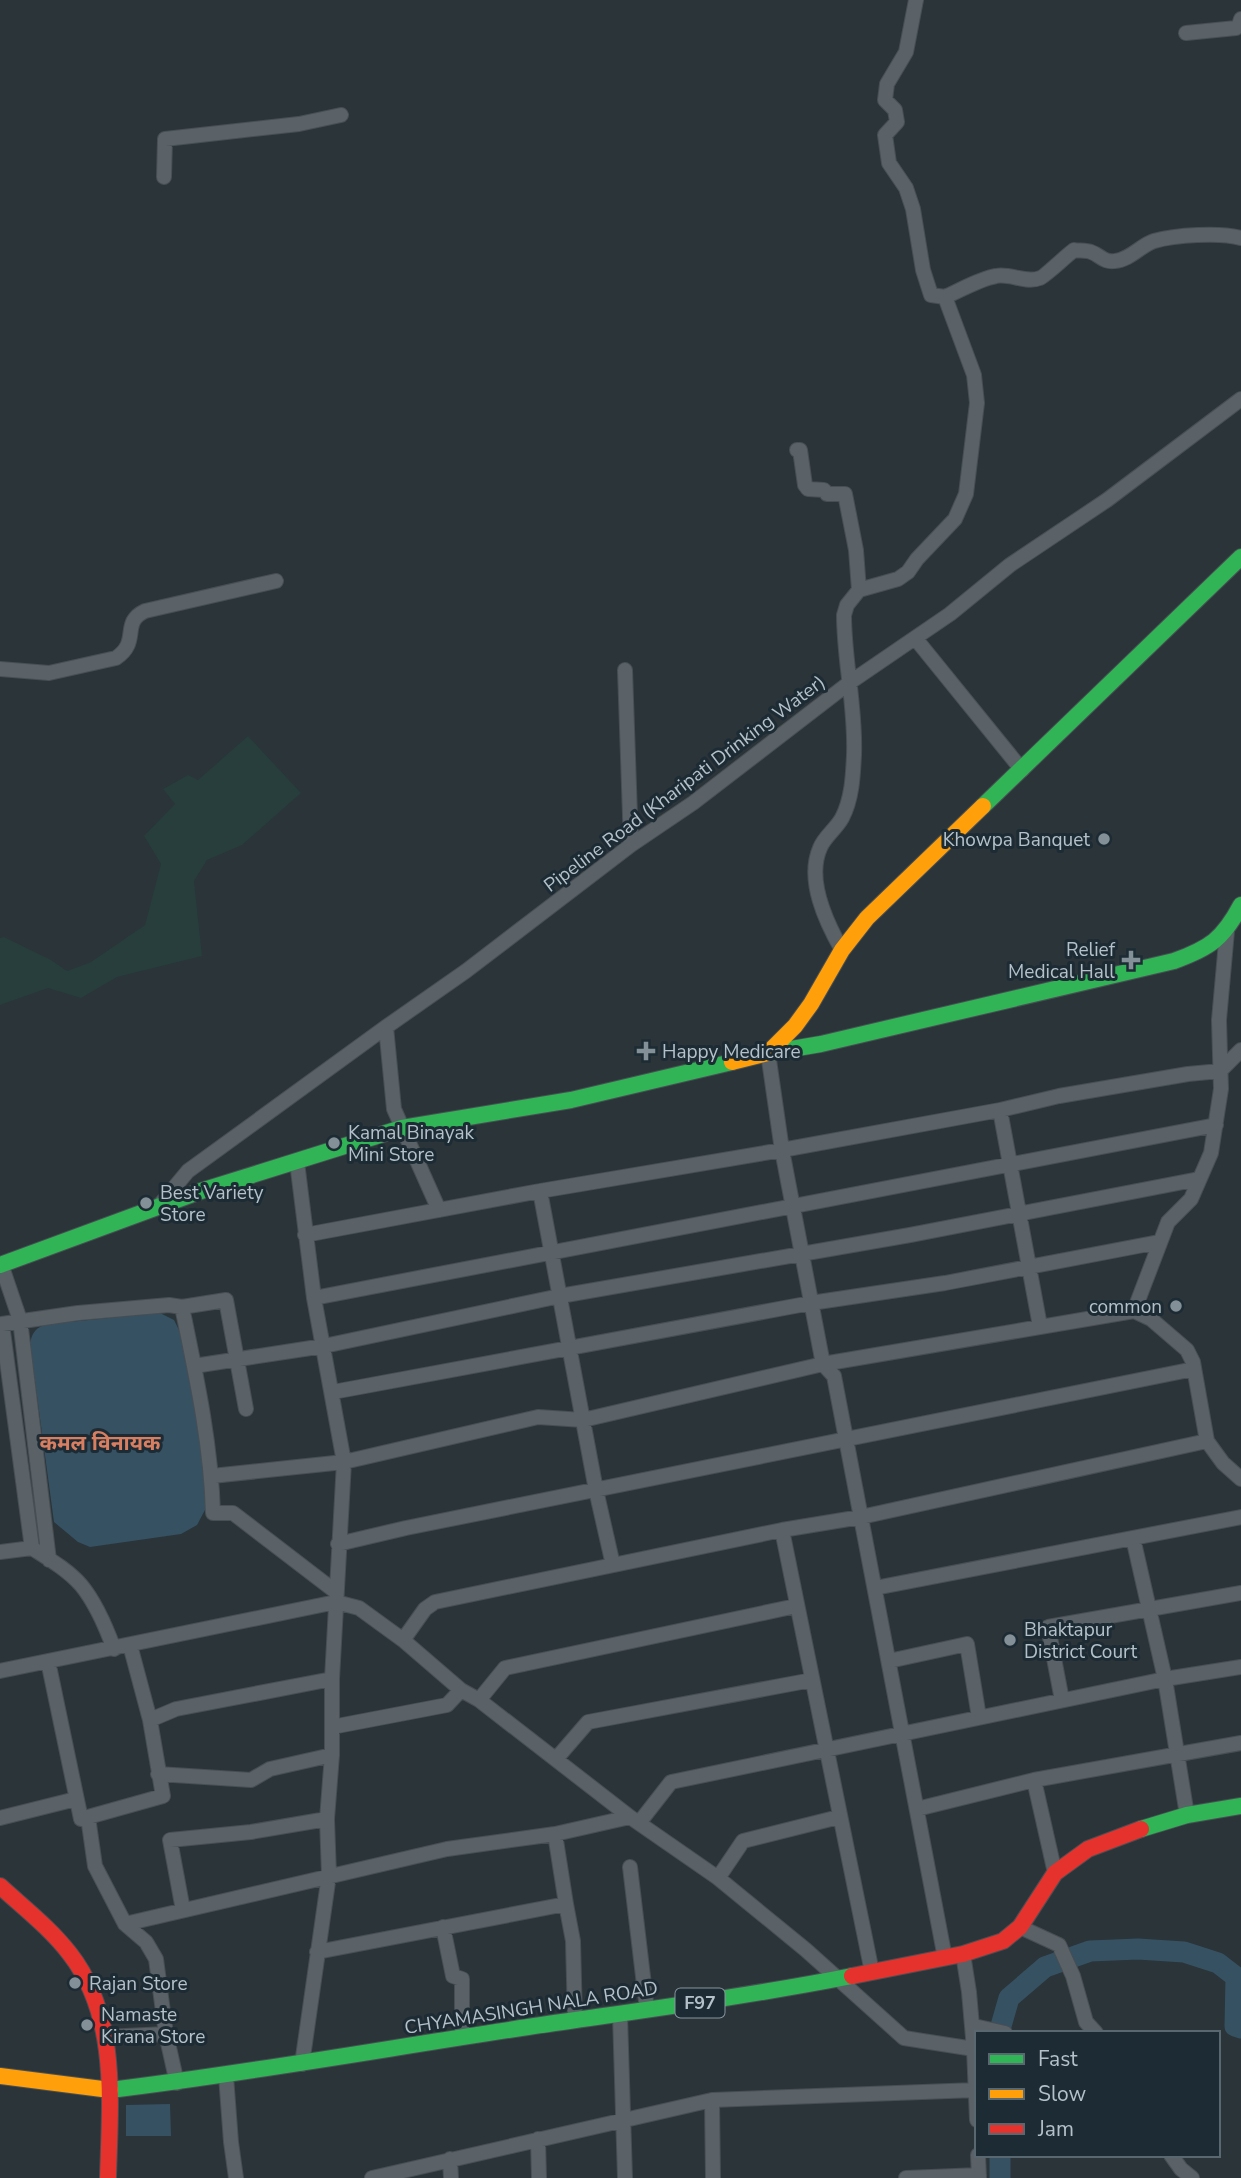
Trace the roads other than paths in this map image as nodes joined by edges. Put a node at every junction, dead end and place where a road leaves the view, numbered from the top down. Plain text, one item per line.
1 (916, 0) edge
2 (1241, 19) edge
3 (1186, 33) dead end
4 (341, 115) dead end
5 (164, 177) dead end
6 (1241, 239) edge
7 (945, 297) junction
8 (1241, 399) edge
9 (797, 450) dead end
10 (1241, 558) edge
11 (276, 581) dead end
12 (859, 590) junction
13 (915, 638) junction
14 (0, 669) edge
15 (625, 670) dead end
16 (849, 683) junction
17 (1022, 770) junction
18 (631, 845) junction
19 (1241, 905) edge
20 (1227, 931) junction
21 (842, 950) junction
22 (386, 1027) junction
23 (1241, 1050) edge
24 (768, 1052) junction
25 (1220, 1071) junction
26 (1000, 1110) junction
27 (1216, 1125) junction
28 (402, 1128) junction
29 (782, 1150) junction
30 (297, 1162) junction
31 (1012, 1163) junction
32 (1199, 1179) junction
33 (540, 1191) junction
34 (158, 1207) junction
35 (793, 1208) junction
36 (439, 1210) junction
37 (1019, 1212) junction
38 (304, 1235) junction
39 (1159, 1242) junction
40 (552, 1251) junction
41 (801, 1255) junction
42 (1, 1264) edge
43 (1028, 1266) junction
44 (560, 1296) junction
45 (314, 1298) junction
46 (811, 1303) junction
47 (181, 1307) junction
48 (1134, 1311) junction
49 (20, 1321) junction
50 (1040, 1325) junction
51 (324, 1346) junction
52 (569, 1349) junction
53 (237, 1359) junction
54 (823, 1364) junction
55 (194, 1366) junction
56 (1194, 1369) junction
57 (333, 1392) junction
58 (246, 1409) dead end
59 (583, 1420) junction
60 (845, 1439) junction
61 (1207, 1441) junction
62 (344, 1462) junction
63 (212, 1476) junction
64 (1241, 1479) edge
65 (596, 1490) junction
66 (860, 1517) junction
67 (1241, 1517) edge
68 (782, 1530) junction
69 (1133, 1538) junction
70 (338, 1544) junction
71 (32, 1548) junction
72 (0, 1552) edge
73 (49, 1560) junction
74 (613, 1565) junction
75 (874, 1588) junction
76 (1241, 1593) edge
77 (336, 1597) junction
78 (796, 1605) junction
79 (1151, 1610) junction
80 (403, 1640) junction
81 (130, 1645) junction
82 (114, 1648) junction
83 (48, 1661) junction
84 (889, 1661) junction
85 (1241, 1667) edge
86 (0, 1671) edge
87 (332, 1679) junction
88 (1165, 1679) junction
89 (812, 1680) junction
90 (461, 1690) junction
91 (479, 1700) junction
92 (1062, 1700) junction
93 (979, 1717) junction
94 (150, 1720) junction
95 (332, 1727) junction
96 (902, 1733) junction
97 (1241, 1743) edge
98 (825, 1749) junction
99 (332, 1755) junction
100 (1178, 1755) junction
101 (556, 1759) junction
102 (158, 1774) junction
103 (1034, 1780) junction
104 (76, 1799) junction
105 (1241, 1806) edge
106 (917, 1809) junction
107 (1187, 1815) junction
108 (88, 1817) junction
109 (839, 1817) junction
110 (0, 1818) edge
111 (327, 1819) junction
112 (635, 1820) junction
113 (555, 1834) junction
114 (630, 1867) dead end
115 (1055, 1873) junction
116 (329, 1875) junction
117 (718, 1878) junction
118 (0, 1886) edge
119 (566, 1904) junction
120 (183, 1910) junction
121 (125, 1924) junction
122 (443, 1927) junction
123 (1020, 1927) junction
124 (317, 1952) junction
125 (963, 1954) junction
126 (945, 1958) junction
127 (872, 1972) junction
128 (839, 1980) junction
129 (647, 2010) junction
130 (620, 2015) junction
131 (575, 2019) junction
132 (979, 2027) junction
133 (978, 2031) edge
134 (996, 2031) edge
135 (1094, 2031) edge
136 (166, 2034) junction
137 (105, 2037) junction
138 (462, 2037) junction
139 (975, 2045) edge
140 (974, 2049) junction
141 (302, 2064) junction
142 (975, 2070) edge
143 (0, 2076) edge
144 (226, 2076) junction
145 (177, 2083) junction
146 (110, 2090) junction
147 (975, 2090) edge
148 (712, 2100) junction
149 (623, 2120) junction
150 (538, 2138) junction
151 (978, 2157) edge
152 (1172, 2157) edge
153 (450, 2159) junction
154 (379, 2177) edge
155 (979, 2177) edge
156 (108, 2178) edge
157 (236, 2178) edge
158 (451, 2178) edge
159 (538, 2178) edge
160 (625, 2178) edge
161 (713, 2178) edge
162 (906, 2178) edge
163 (1192, 2178) edge

1 - 7 street
2 - 3 street
4 - 5 street
6 - 7 street
7 - 12 street
8 - 13 street, Pipeline Road (Kharipati Drinking Water)
9 - 12 street
10 - 17 main road
11 - 14 street
12 - 16 street
13 - 16 street, Pipeline Road (Kharipati Drinking Water)
13 - 17 street
15 - 18 street
16 - 18 street, Pipeline Road (Kharipati Drinking Water)
16 - 21 street
17 - 21 main road
18 - 22 street, Pipeline Road (Kharipati Drinking Water)
19 - 20 main road
20 - 24 main road
20 - 25 street
21 - 24 main road
22 - 28 street
22 - 34 street, Pipeline Road (Kharipati Drinking Water)
23 - 25 street
24 - 28 main road
24 - 29 street
25 - 26 street
25 - 27 street
26 - 29 street
26 - 31 street
27 - 31 street
27 - 32 street
28 - 30 main road
28 - 36 street
29 - 33 street
29 - 35 street
30 - 34 main road
30 - 38 street
31 - 35 street
31 - 37 street
32 - 37 street
32 - 39 street
33 - 36 street
33 - 40 street
34 - 42 main road
35 - 40 street
35 - 41 street
36 - 38 street
37 - 41 street
37 - 43 street
38 - 45 street
39 - 43 street
39 - 48 street
40 - 44 street
40 - 45 street
41 - 44 street
41 - 46 street
42 - 49 street
43 - 46 street
43 - 50 street
44 - 51 street
44 - 52 street
45 - 51 street
46 - 52 street
46 - 54 street
47 - 49 street
47 - 53 street
47 - 55 street
48 - 50 street
48 - 56 street
49 - 71 street
49 - 73 street
50 - 54 street
51 - 53 street
51 - 57 street
52 - 57 street
52 - 59 street
53 - 55 street
53 - 58 street
54 - 59 street
54 - 60 street
55 - 63 street
56 - 60 street
56 - 61 street
57 - 62 street
59 - 62 street
59 - 65 street
60 - 65 street
60 - 66 street
61 - 64 street
61 - 66 street
62 - 63 street
62 - 70 street
63 - 77 street
65 - 70 street
65 - 74 street
66 - 68 street
66 - 75 street
67 - 69 street
68 - 74 street
68 - 78 street
69 - 75 street
69 - 79 street
70 - 77 street
71 - 72 street
71 - 73 street
73 - 82 street
74 - 80 street
75 - 84 street
76 - 79 street
77 - 80 street
77 - 81 street
77 - 87 street
78 - 89 street
78 - 91 street
79 - 88 street
79 - 92 street
80 - 90 street
81 - 82 street
81 - 94 street
82 - 83 street
83 - 86 street
83 - 104 street
84 - 93 street
84 - 96 street
85 - 88 street
87 - 94 street
87 - 95 street
88 - 92 street
88 - 100 street
89 - 98 street
89 - 101 street
90 - 91 street
90 - 95 street
91 - 101 street
92 - 93 street
93 - 96 street
94 - 102 street
95 - 99 street
96 - 98 street
96 - 106 street
97 - 100 street
98 - 109 street
98 - 112 street
99 - 102 street
99 - 111 street
100 - 103 street
100 - 107 street
101 - 112 street
102 - 108 street
103 - 106 street
103 - 115 street
104 - 108 street
104 - 110 street
105 - 107 main road, CHYAMASINGH NALA ROAD / F97
106 - 126 street
107 - 115 main road, CHYAMASINGH NALA ROAD / F97
108 - 121 street
109 - 117 street
109 - 127 street
111 - 116 street
111 - 120 street
112 - 113 street
112 - 117 street
113 - 116 street
113 - 119 street
114 - 129 street
115 - 123 main road, CHYAMASINGH NALA ROAD / F97
116 - 120 street
116 - 124 street
117 - 128 street
118 - 137 main road
119 - 122 street
119 - 131 street
120 - 121 street
121 - 136 street
122 - 124 street
122 - 138 street
123 - 125 main road, CHYAMASINGH NALA ROAD / F97
123 - 135 street
124 - 141 street
125 - 126 main road, CHYAMASINGH NALA ROAD / F97
125 - 132 street
126 - 127 main road, CHYAMASINGH NALA ROAD / F97
127 - 128 main road, CHYAMASINGH NALA ROAD / F97
128 - 129 main road, CHYAMASINGH NALA ROAD / F97
128 - 140 street
129 - 130 main road, CHYAMASINGH NALA ROAD / F97
130 - 131 main road, CHYAMASINGH NALA ROAD / F97
130 - 149 street
131 - 138 main road, CHYAMASINGH NALA ROAD / F97
132 - 133 street
132 - 134 street
136 - 137 street
136 - 145 street
137 - 146 main road
138 - 141 main road, CHYAMASINGH NALA ROAD / F97
139 - 140 street
140 - 142 street
141 - 144 main road, CHYAMASINGH NALA ROAD / F97
143 - 146 main road, CHYAMASINGH NALA ROAD
144 - 145 main road, CHYAMASINGH NALA ROAD / F97
144 - 157 street
145 - 146 main road, CHYAMASINGH NALA ROAD / F97
146 - 156 main road
147 - 148 street
148 - 149 street
148 - 161 street
149 - 150 street
149 - 160 street
150 - 153 street
150 - 159 street
151 - 155 street
152 - 163 street
153 - 154 street
153 - 158 street
155 - 162 street

